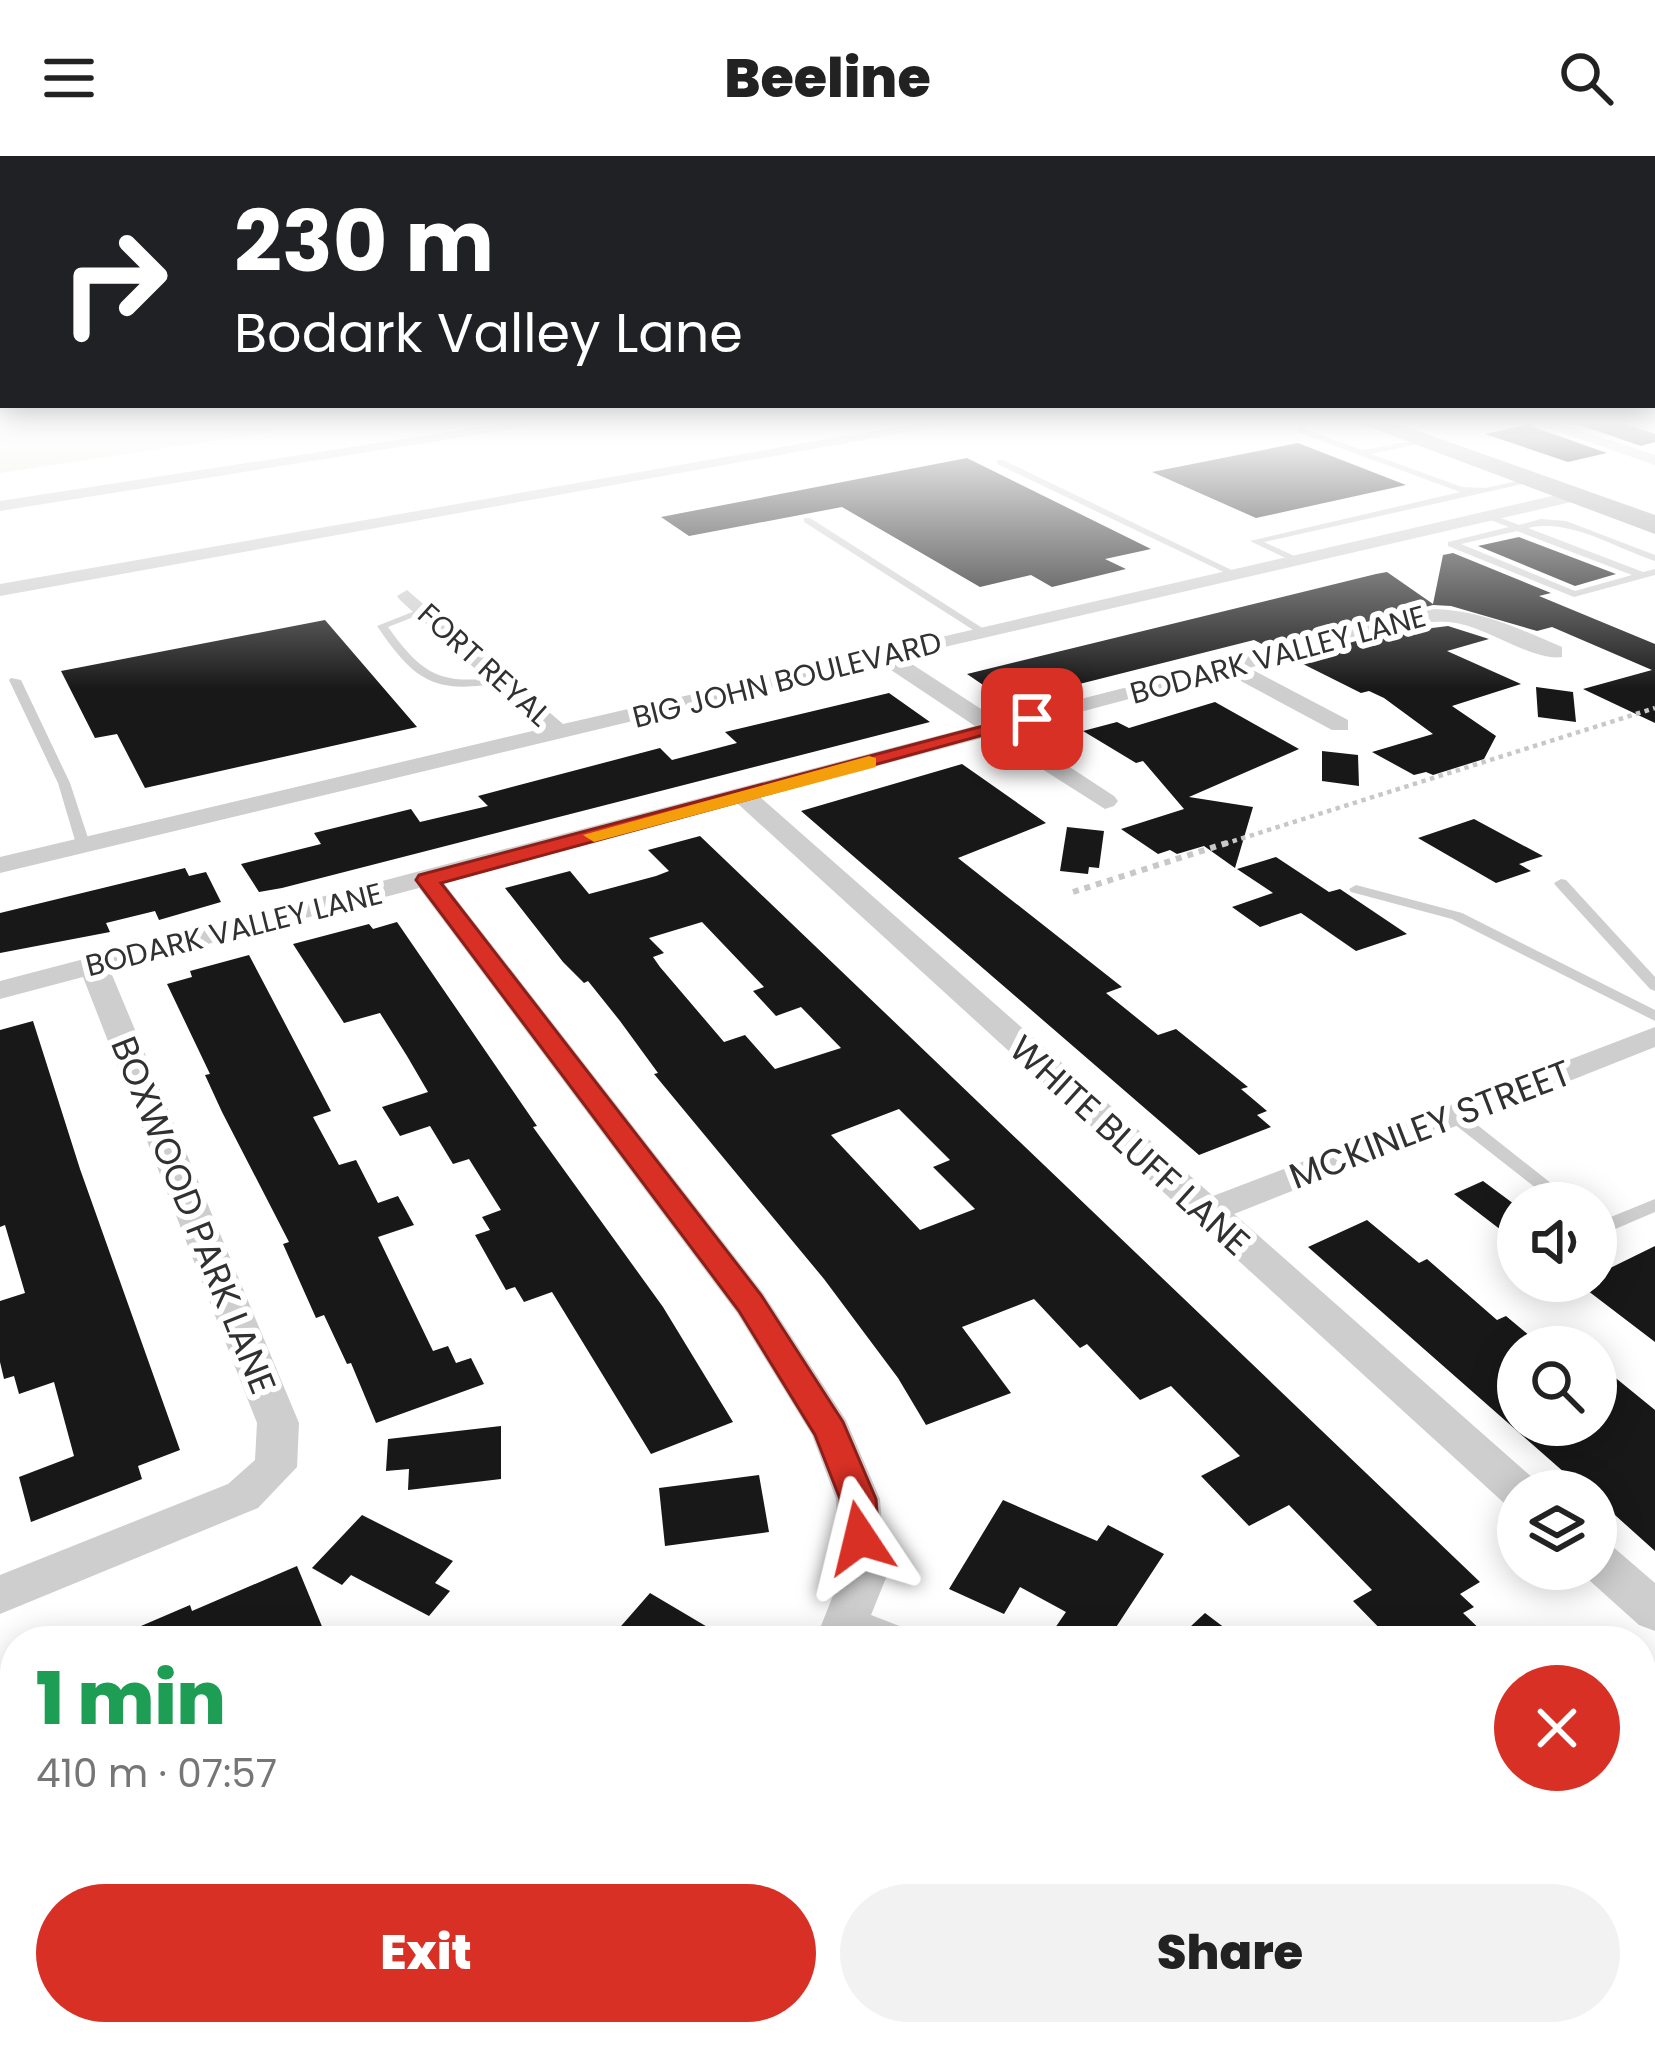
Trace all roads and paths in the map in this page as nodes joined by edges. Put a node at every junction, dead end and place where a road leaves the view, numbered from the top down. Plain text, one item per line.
1 (442, 512) edge
2 (1105, 512) edge
3 (1384, 512) edge
4 (1504, 512) edge
5 (1619, 512) edge
6 (1488, 516) junction
7 (806, 520) dead end
8 (1655, 525) edge
9 (1437, 528) junction
10 (1517, 528) junction
11 (1578, 529) junction
12 (1564, 532) dead end
13 (1600, 537) junction
14 (1468, 540) junction
15 (1586, 540) dead end
16 (1621, 545) junction
17 (1642, 553) junction
18 (1629, 556) dead end
19 (1608, 557) junction
20 (1655, 558) edge
21 (1298, 561) junction
22 (1655, 572) edge
23 (1237, 575) junction
24 (1642, 575) junction
25 (0, 590) edge
26 (415, 604) joint
27 (982, 631) junction
28 (1554, 652) dead end
29 (886, 657) junction
30 (1231, 667) junction
31 (15, 680) dead end
32 (500, 680) junction
33 (1655, 708) edge
34 (1340, 725) dead end
35 (993, 730) junction
36 (561, 734) junction
37 (745, 796) junction
38 (1105, 801) dead end
39 (84, 847) junction
40 (0, 866) edge
41 (427, 880) junction
42 (1561, 883) dead end
43 (1356, 889) dead end
44 (1073, 892) dead end
45 (93, 966) junction
46 (1655, 986) edge
47 (0, 990) edge
48 (1655, 1016) edge
49 (1655, 1036) edge
50 (1455, 1115) junction
51 (1540, 1182) edge
52 (1655, 1204) edge
53 (1205, 1213) junction
54 (1617, 1221) edge
55 (1497, 1471) edge
56 (1617, 1578) edge
57 (0, 1595) edge
58 (1655, 1611) edge
59 (858, 1626) edge

1 - 25 street
2 - 23 lane
3 - 21 lane
4 - 6 street, BIG JOHN BOULEVARD
5 - 8 main road
6 - 9 street, BIG JOHN BOULEVARD
6 - 10 lane
7 - 27 lane
9 - 14 lane
9 - 21 street, BIG JOHN BOULEVARD
10 - 11 lane
10 - 14 lane
10 - 19 lane
11 - 12 lane
11 - 13 lane
13 - 15 lane
13 - 16 lane
14 - 24 lane
16 - 17 lane
16 - 19 lane
17 - 18 lane
17 - 20 lane
19 - 24 lane
21 - 23 street, BIG JOHN BOULEVARD
22 - 24 lane
23 - 27 street, BIG JOHN BOULEVARD
26 - 32 street, FORT REYAL
26 - 32 lane
27 - 29 street, BIG JOHN BOULEVARD
28 - 30 street, BODARK VALLEY LANE
29 - 35 street
29 - 36 street, BIG JOHN BOULEVARD
30 - 34 street
30 - 35 street, BODARK VALLEY LANE
31 - 39 lane
32 - 36 street, FORT REYAL
33 - 44 path
35 - 37 street, BODARK VALLEY LANE
35 - 38 street
36 - 39 street, BIG JOHN BOULEVARD
37 - 41 street, BODARK VALLEY LANE
37 - 53 street, WHITE BLUFF LANE
39 - 40 street, BIG JOHN BOULEVARD
41 - 45 street, BODARK VALLEY LANE
41 - 59 street
42 - 46 lane
43 - 48 lane
45 - 47 street, BODARK VALLEY LANE
45 - 57 street, BOXWOOD PARK LANE
49 - 50 street, MCKINLEY STREET
50 - 51 lane
50 - 53 street, MCKINLEY STREET
52 - 54 lane
53 - 55 street, WHITE BLUFF LANE
56 - 58 street

